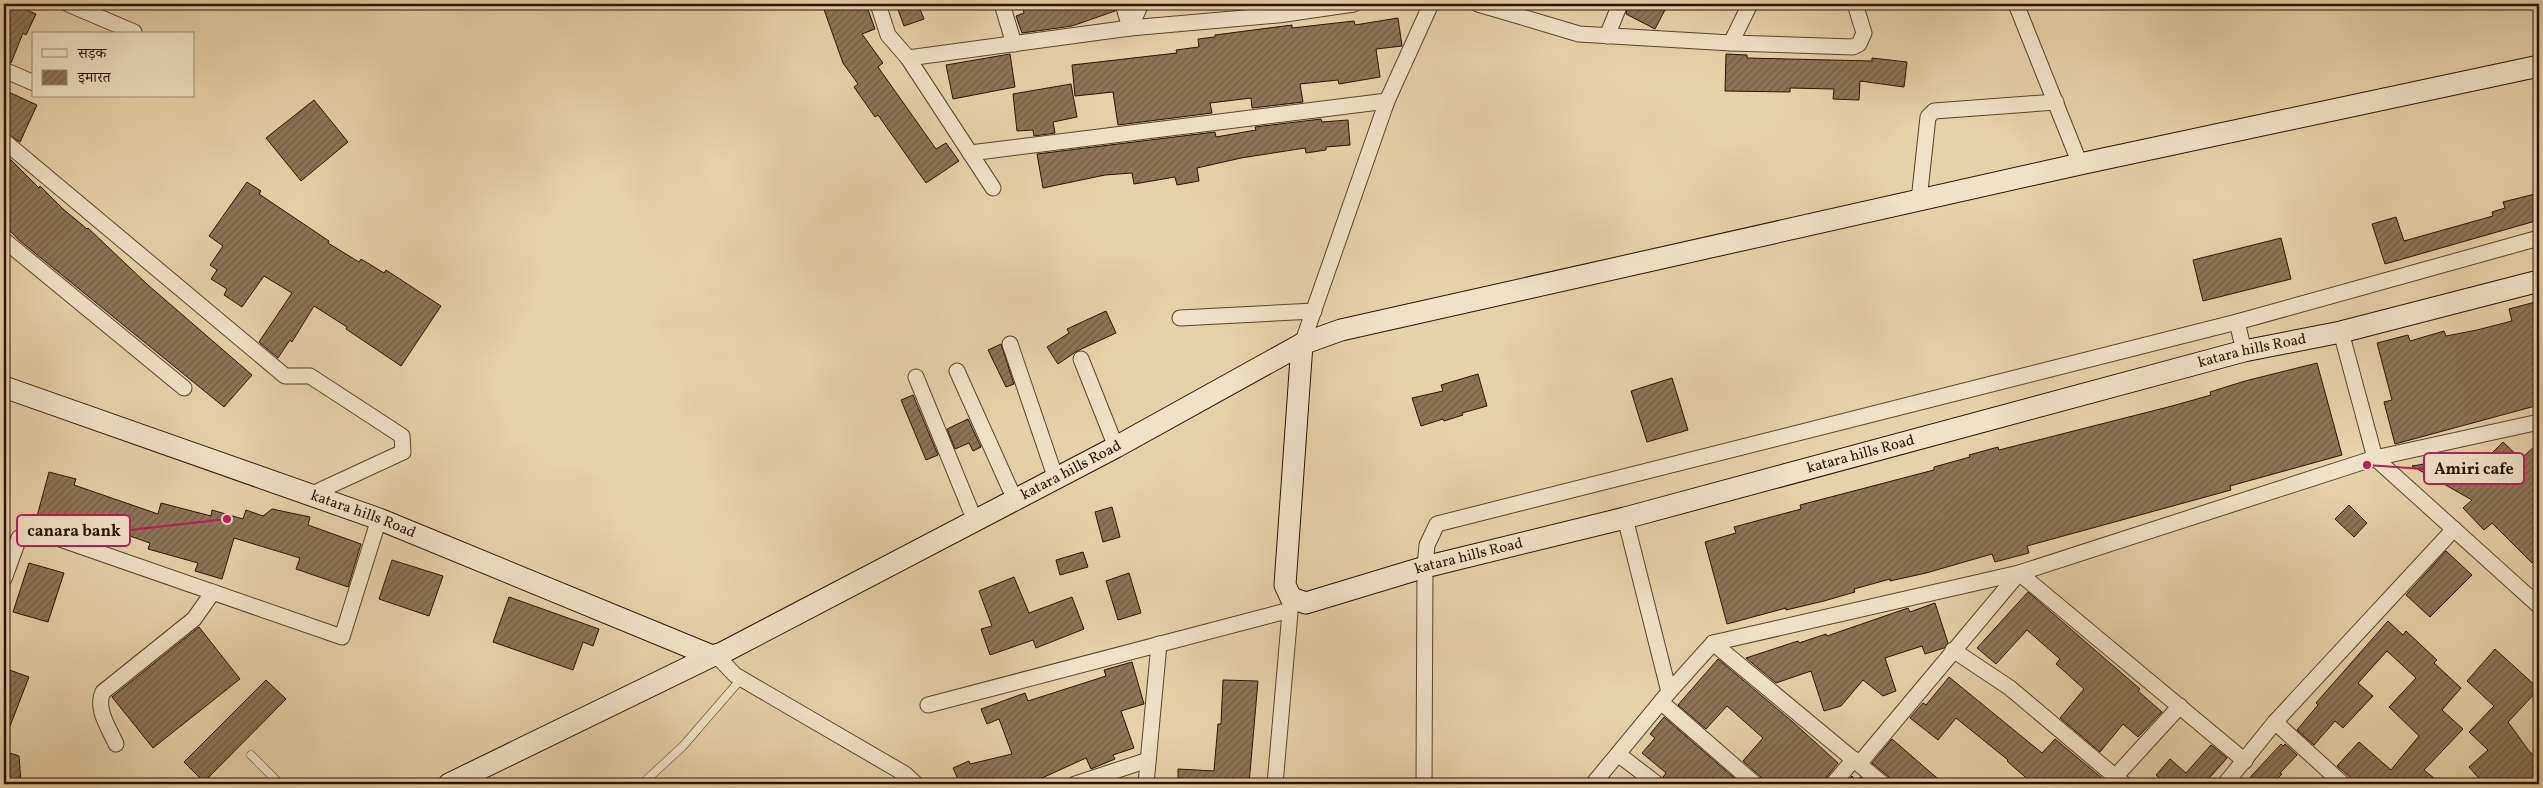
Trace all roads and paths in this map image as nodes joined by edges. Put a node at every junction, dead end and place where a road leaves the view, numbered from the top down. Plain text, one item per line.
1 (68, 4) edge
2 (878, 4) edge
3 (1002, 4) edge
4 (1123, 4) edge
5 (1141, 4) edge
6 (1354, 4) edge
7 (1431, 4) edge
8 (1478, 4) edge
9 (1620, 4) edge
10 (1750, 4) edge
11 (1855, 4) edge
12 (2016, 4) edge
13 (1281, 10) edge
14 (1130, 28) junction
15 (134, 32) dead end
16 (1607, 36) junction
17 (1731, 43) junction
18 (1014, 44) junction
19 (908, 58) junction
20 (2539, 66) edge
21 (4, 70) edge
22 (32, 82) edge
23 (1387, 101) junction
24 (2056, 102) junction
25 (4, 141) edge
26 (970, 153) junction
27 (2080, 164) junction
28 (993, 188) dead end
29 (1919, 200) junction
30 (2539, 238) edge
31 (4, 240) edge
32 (2539, 281) edge
33 (1314, 311) junction
34 (1180, 318) dead end
35 (2237, 322) junction
36 (2341, 332) junction
37 (1010, 344) dead end
38 (1302, 344) junction
39 (2244, 351) junction
40 (1081, 359) dead end
41 (957, 371) dead end
42 (916, 376) dead end
43 (4, 387) edge
44 (184, 388) dead end
45 (2539, 422) edge
46 (1116, 447) junction
47 (2375, 458) junction
48 (1056, 479) junction
49 (310, 495) junction
50 (1015, 500) junction
51 (1625, 518) junction
52 (379, 519) junction
53 (975, 521) junction
54 (2454, 529) junction
55 (1425, 567) junction
56 (2019, 573) junction
57 (4, 579) edge
58 (213, 592) junction
59 (1291, 604) junction
60 (2539, 606) edge
61 (1159, 644) junction
62 (1713, 644) junction
63 (1953, 650) junction
64 (726, 666) junction
65 (1666, 697) junction
66 (928, 705) dead end
67 (2180, 706) junction
68 (2275, 722) junction
69 (116, 744) dead end
70 (1618, 754) junction
71 (251, 755) dead end
72 (1148, 760) junction
73 (2245, 761) junction
74 (1856, 762) junction
75 (2119, 781) edge
76 (280, 784) edge
77 (449, 784) edge
78 (642, 784) edge
79 (916, 784) edge
80 (1075, 784) edge
81 (1146, 784) edge
82 (1275, 784) edge
83 (1424, 784) edge
84 (1593, 784) edge
85 (1657, 784) edge
86 (1755, 784) edge
87 (1833, 784) edge
88 (1883, 784) edge
89 (2225, 784) edge
90 (2343, 784) edge

1 - 15 street
2 - 19 street
3 - 18 street
4 - 14 street
5 - 14 street
6 - 13 street
7 - 23 street
8 - 16 street
9 - 16 street
10 - 17 street
11 - 17 street
12 - 24 street
13 - 14 street
14 - 18 street
16 - 17 street
18 - 19 street
19 - 26 street
20 - 27 main road, katara hills Road
21 - 22 street
23 - 26 street
23 - 33 street
24 - 27 street
24 - 29 street
25 - 49 street
26 - 28 street
27 - 29 main road, katara hills Road
29 - 38 main road, katara hills Road
30 - 35 street
31 - 44 street
32 - 36 main road, katara hills Road
33 - 34 street
33 - 38 street
35 - 39 street
35 - 55 street
36 - 39 main road, katara hills Road
36 - 47 street
37 - 48 street
38 - 46 main road, katara hills Road
38 - 59 main road
39 - 51 main road, katara hills Road
40 - 46 street
41 - 50 street
42 - 53 street
43 - 49 main road, katara hills Road
45 - 47 street
46 - 48 main road, katara hills Road
47 - 54 street
47 - 56 street
48 - 50 main road, katara hills Road
49 - 52 main road, katara hills Road
50 - 53 main road, katara hills Road
51 - 55 main road, katara hills Road
51 - 65 street
52 - 58 street
52 - 64 main road, katara hills Road
53 - 64 main road, katara hills Road
54 - 60 street
54 - 68 street
55 - 59 main road, katara hills Road
55 - 83 street
56 - 62 street
56 - 63 street
56 - 67 street
57 - 58 street
58 - 69 street
59 - 61 street
59 - 82 street
61 - 66 street
61 - 72 street
62 - 65 street
62 - 74 street
63 - 74 street
63 - 75 street
64 - 77 main road
64 - 78 lane
64 - 79 street, katara hills Road
65 - 70 street
65 - 86 street
67 - 73 street
67 - 75 street
68 - 73 street
68 - 90 street
70 - 84 street
70 - 85 street
71 - 76 lane
72 - 80 street
72 - 81 street
73 - 89 street
74 - 87 street
74 - 88 street

